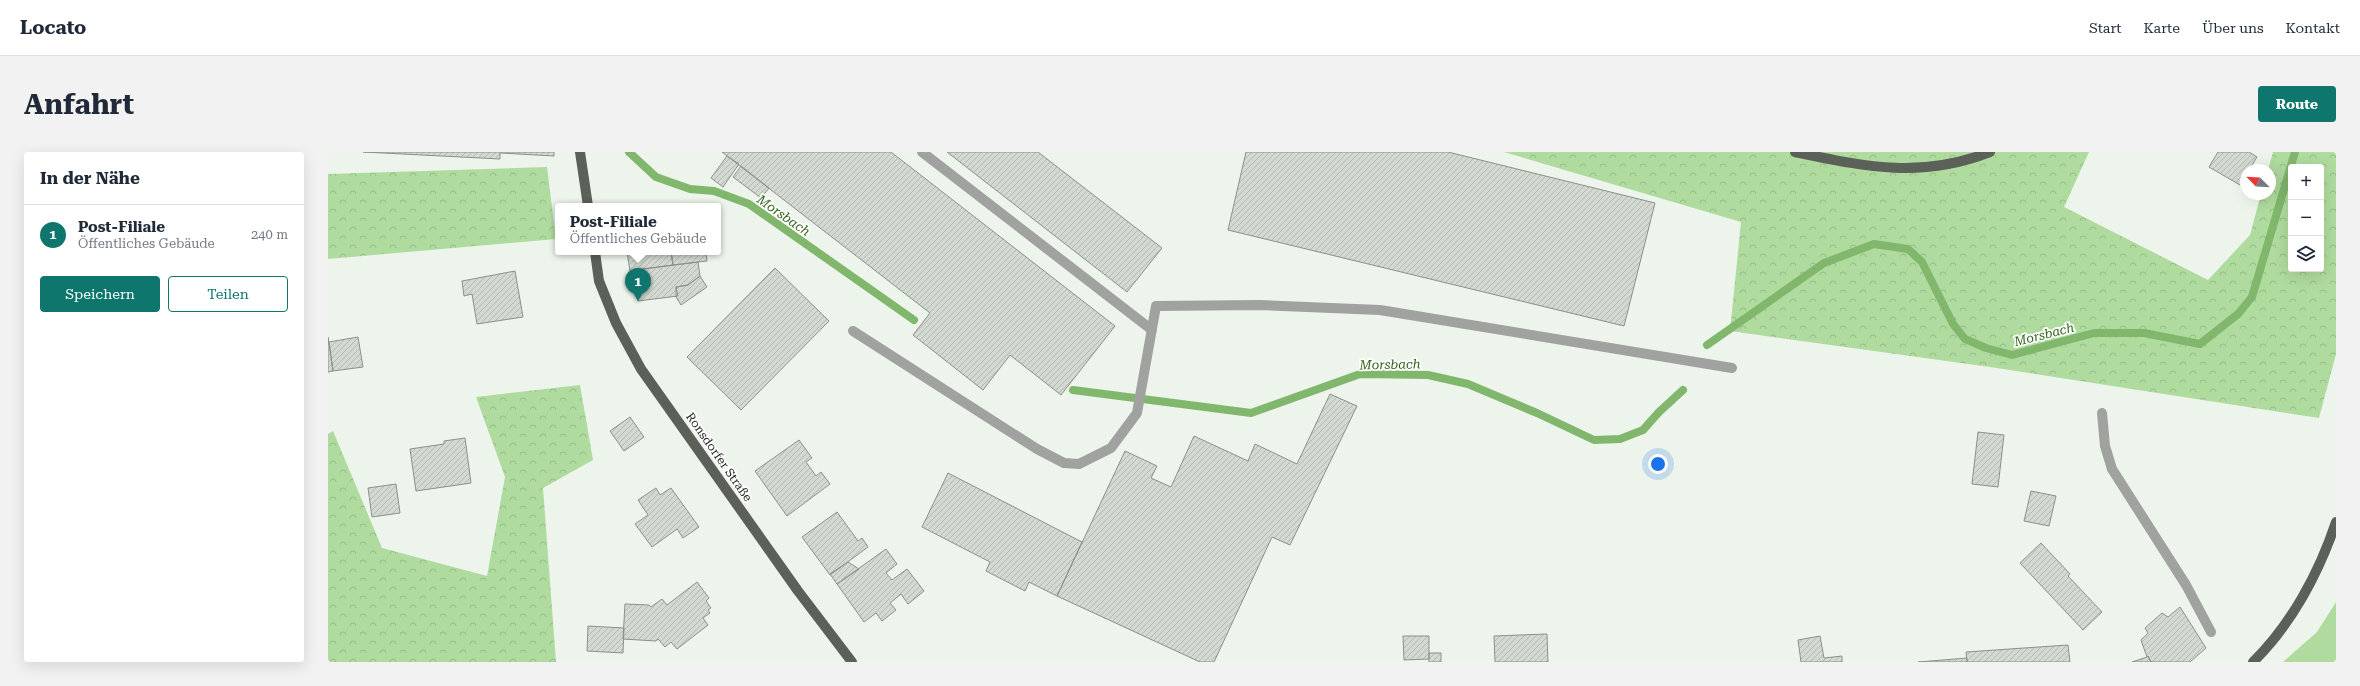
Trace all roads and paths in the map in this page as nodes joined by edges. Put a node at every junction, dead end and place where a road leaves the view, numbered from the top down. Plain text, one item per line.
1 (580, 152) edge
2 (922, 152) edge
3 (1795, 152) edge
4 (1990, 152) edge
5 (588, 203) edge
6 (595, 255) edge
7 (1152, 330) junction
8 (853, 332) dead end
9 (1732, 368) dead end
10 (2102, 413) dead end
11 (2336, 522) edge
12 (2211, 632) dead end
13 (852, 662) edge
14 (2253, 662) edge

1 - 5 main road
2 - 7 lane
3 - 4 main road
6 - 13 main road, Ronsdorfer Straße
7 - 8 lane
7 - 9 lane
10 - 12 lane
11 - 14 main road

